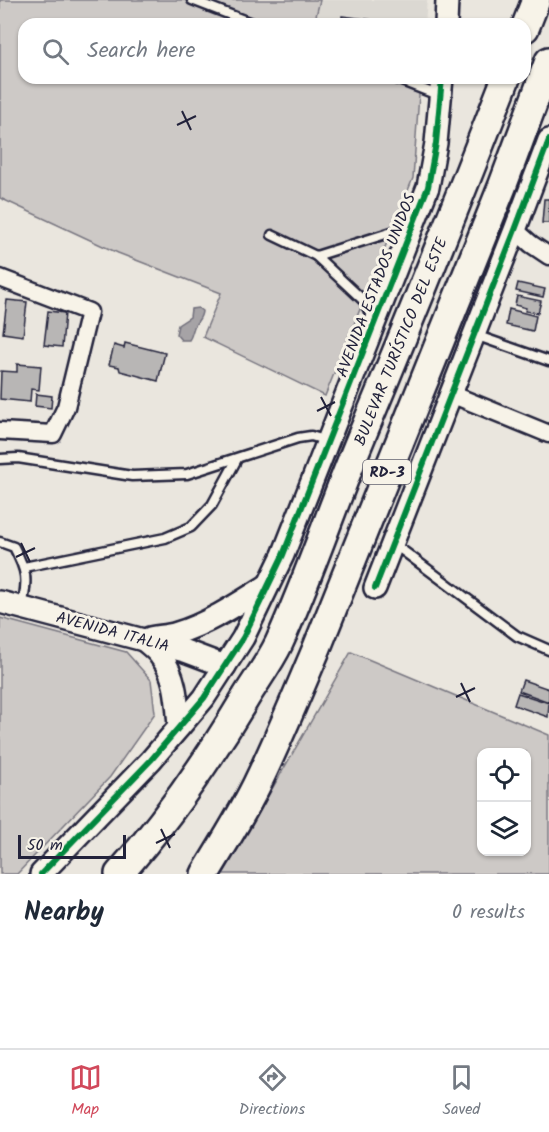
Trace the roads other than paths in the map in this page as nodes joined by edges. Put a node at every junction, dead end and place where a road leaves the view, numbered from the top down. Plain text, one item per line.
1 (192, 0) edge
2 (447, 0) edge
3 (536, 0) edge
4 (238, 18) edge
5 (446, 18) edge
6 (529, 18) edge
7 (549, 61) edge
8 (425, 84) edge
9 (504, 84) edge
10 (441, 87) edge
11 (548, 146) edge
12 (414, 225) junction
13 (515, 230) junction
14 (272, 235) dead end
15 (316, 256) junction
16 (549, 256) edge
17 (0, 278) edge
18 (375, 323) junction
19 (474, 334) junction
20 (549, 361) edge
21 (451, 394) junction
22 (0, 431) edge
23 (549, 434) edge
24 (328, 441) junction
25 (0, 459) edge
26 (237, 459) junction
27 (0, 542) edge
28 (393, 543) junction
29 (24, 567) junction
30 (268, 585) junction
31 (375, 588) dead end
32 (0, 602) edge
33 (22, 607) junction
34 (143, 639) junction
35 (549, 650) edge
36 (225, 666) junction
37 (178, 727) junction
38 (41, 874) edge
39 (119, 874) edge
40 (205, 874) edge

1 - 4 lane
2 - 5 street
3 - 6 highway
7 - 40 highway, RD-3
8 - 10 lane
9 - 39 highway, BULEVAR TURÍSTICO DEL ESTE / RD-3
10 - 12 street, AVENIDA ESTADOS UNIDOS
11 - 13 street
12 - 15 lane
12 - 18 street, AVENIDA ESTADOS UNIDOS
13 - 16 street
13 - 19 street
14 - 15 lane
15 - 18 lane
17 - 22 street
18 - 24 street, AVENIDA ESTADOS UNIDOS
19 - 20 lane
19 - 21 street
21 - 23 street
21 - 28 street
24 - 26 lane
24 - 30 street, AVENIDA ESTADOS UNIDOS
25 - 26 lane
26 - 29 lane
27 - 29 lane
28 - 31 street
28 - 35 lane
29 - 33 lane
30 - 34 street
30 - 36 street, AVENIDA ESTADOS UNIDOS
32 - 33 street, AVENIDA ITALIA
33 - 34 street, AVENIDA ITALIA
34 - 36 street, AVENIDA ITALIA
34 - 37 street
36 - 37 street, AVENIDA ESTADOS UNIDOS
37 - 38 street, AVENIDA ESTADOS UNIDOS

